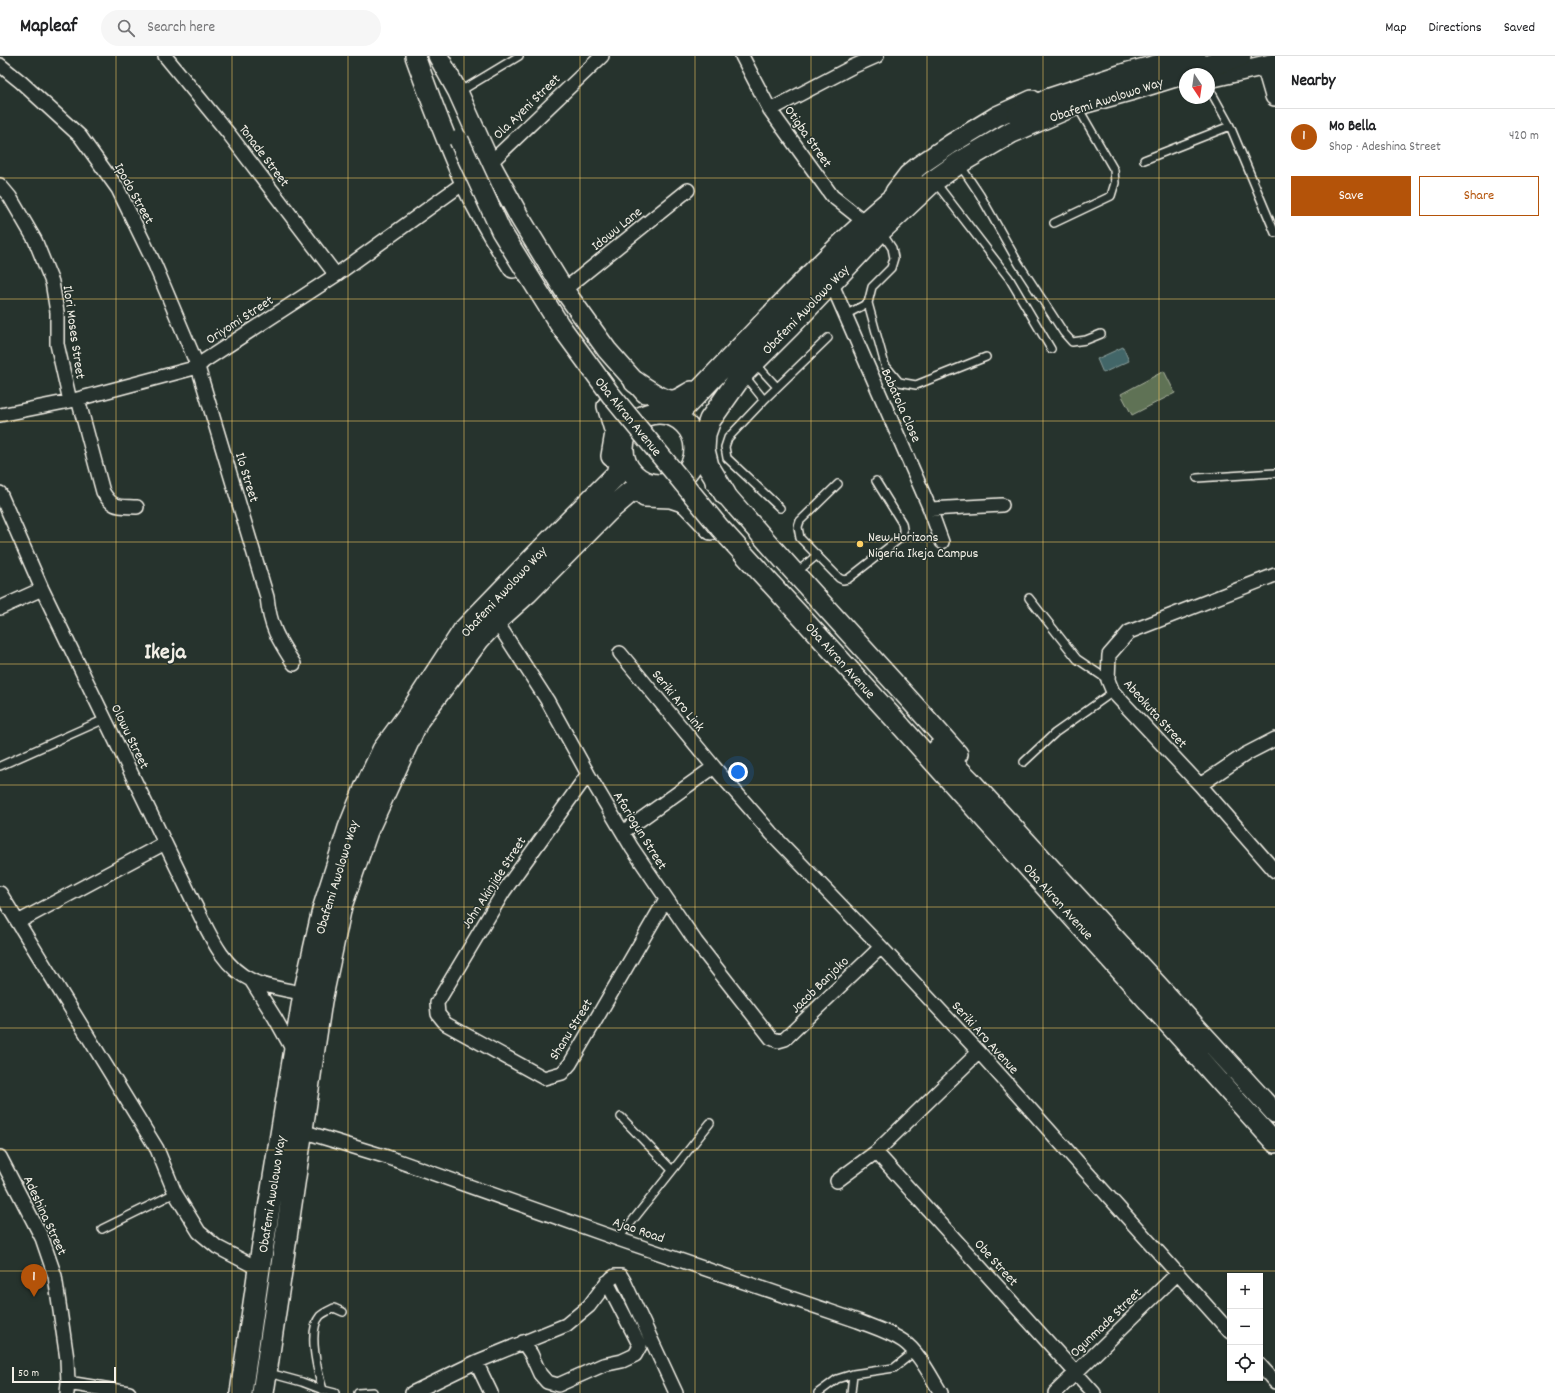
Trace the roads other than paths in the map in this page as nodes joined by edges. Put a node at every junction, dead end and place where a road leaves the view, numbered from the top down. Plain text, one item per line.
1 (165, 56) edge
2 (415, 56) edge
3 (418, 56) edge
4 (437, 56) edge
5 (519, 56) edge
6 (602, 56) edge
7 (742, 56) edge
8 (877, 56) edge
9 (1195, 56) edge
10 (1240, 56) edge
11 (1153, 57) edge
12 (1271, 64) edge
13 (0, 65) edge
14 (1215, 77) edge
15 (1179, 86) edge
16 (458, 92) junction
17 (1275, 96) edge
18 (1215, 99) edge
19 (770, 110) junction
20 (1080, 111) junction
21 (1230, 126) junction
22 (463, 139) junction
23 (966, 152) junction
24 (1144, 160) dead end
25 (490, 163) junction
26 (964, 171) junction
27 (465, 182) junction
28 (0, 185) edge
29 (939, 187) junction
30 (688, 190) dead end
31 (887, 202) junction
32 (910, 202) junction
33 (1054, 222) dead end
34 (873, 227) junction
35 (1275, 233) edge
36 (336, 275) junction
37 (830, 282) junction
38 (564, 290) junction
39 (536, 303) junction
40 (868, 303) junction
41 (845, 315) junction
42 (1101, 334) dead end
43 (828, 338) dead end
44 (1051, 349) dead end
45 (986, 357) dead end
46 (198, 367) junction
47 (743, 374) junction
48 (714, 375) junction
49 (635, 382) junction
50 (777, 388) junction
51 (74, 400) junction
52 (764, 400) junction
53 (608, 406) junction
54 (668, 414) junction
55 (0, 416) edge
56 (623, 449) junction
57 (695, 453) junction
58 (1275, 473) edge
59 (1197, 478) dead end
60 (876, 481) dead end
61 (838, 484) dead end
62 (662, 485) junction
63 (598, 492) junction
64 (0, 493) edge
65 (726, 494) junction
66 (683, 501) junction
67 (618, 502) junction
68 (1002, 505) dead end
69 (137, 508) dead end
70 (780, 508) dead end
71 (930, 509) junction
72 (942, 542) dead end
73 (817, 555) junction
74 (791, 568) junction
75 (1275, 574) edge
76 (761, 586) junction
77 (42, 589) junction
78 (1030, 598) dead end
79 (0, 608) edge
80 (496, 621) junction
81 (620, 653) dead end
82 (294, 664) dead end
83 (1110, 686) junction
84 (414, 716) junction
85 (105, 719) junction
86 (904, 721) junction
87 (1275, 739) edge
88 (1024, 762) dead end
89 (0, 766) edge
90 (714, 767) junction
91 (588, 774) junction
92 (969, 779) junction
93 (1200, 784) junction
94 (969, 801) junction
95 (623, 832) junction
96 (165, 843) junction
97 (1275, 871) edge
98 (0, 893) edge
99 (666, 899) junction
100 (18, 922) junction
101 (881, 947) junction
102 (251, 980) junction
103 (304, 994) junction
104 (438, 1014) joint
105 (778, 1041) joint
106 (979, 1052) junction
107 (295, 1053) junction
108 (1275, 1113) edge
109 (621, 1117) dead end
110 (710, 1123) dead end
111 (302, 1131) junction
112 (1275, 1143) edge
113 (876, 1152) junction
114 (0, 1159) edge
115 (672, 1170) junction
116 (837, 1181) dead end
117 (175, 1193) junction
118 (102, 1229) dead end
119 (618, 1239) junction
120 (259, 1269) junction
121 (1178, 1273) junction
122 (607, 1282) junction
123 (343, 1312) dead end
124 (1227, 1329) edge
125 (523, 1342) junction
126 (914, 1352) junction
127 (476, 1362) junction
128 (1263, 1368) edge
129 (266, 1373) junction
130 (1076, 1373) junction
131 (853, 1374) junction
132 (1275, 1382) edge
133 (68, 1388) edge
134 (323, 1390) junction
135 (372, 1392) dead end
136 (128, 1393) edge
137 (241, 1393) edge
138 (263, 1393) edge
139 (335, 1393) edge
140 (358, 1393) edge
141 (412, 1393) edge
142 (491, 1393) edge
143 (676, 1393) edge
144 (818, 1393) edge
145 (851, 1393) edge
146 (941, 1393) edge
147 (1055, 1393) edge
148 (1094, 1393) edge

1 - 36 street, Tonade Street
2 - 27 main road
3 - 22 main road
4 - 16 main road
4 - 22 main road
5 - 16 lane
6 - 25 street, Ola Ayeni Street
7 - 19 street, Otigba Street
8 - 19 street
9 - 23 main road, Obafemi Awolowo Way
10 - 23 main road, Obafemi Awolowo Way
11 - 31 main road
12 - 14 main road
12 - 17 main road
13 - 46 street, Ipodo Street
15 - 20 main road
16 - 25 main road
18 - 21 lane
19 - 34 street, Otigba Street
20 - 26 main road
20 - 33 lane
21 - 24 lane
21 - 35 lane
22 - 86 main road, Oba Akran Avenue, bridge
23 - 31 main road
23 - 32 main road
25 - 38 main road
26 - 29 main road
26 - 42 lane
27 - 36 street, Oriyomi Street
27 - 39 main road
28 - 51 street, Ilori Moses Street
29 - 32 main road
29 - 44 lane
30 - 38 street, Idowu Lane
31 - 34 main road
32 - 34 main road
34 - 37 main road, Obafemi Awolowo Way
34 - 40 lane
34 - 48 main road, Obafemi Awolowo Way
36 - 46 street, Oriyomi Street
37 - 41 street, Babatola Close
37 - 47 main road, Obafemi Awolowo Way
38 - 39 main road
38 - 49 main road
39 - 53 main road
40 - 41 lane
40 - 45 lane
41 - 71 street, Babatola Close
43 - 50 lane
46 - 51 street, Oriyomi Street
46 - 82 street, Ilo Street
47 - 50 lane
47 - 52 lane
47 - 57 main road, Obafemi Awolowo Way
47 - 65 main road
48 - 49 main road
48 - 54 main road
49 - 54 main road
50 - 52 lane
51 - 55 street, Oriyomi Street
51 - 69 street, Ilori Moses Street
52 - 70 lane
53 - 56 main road
53 - 63 main road
54 - 56 main road, Obafemi Awolowo Way
54 - 57 main road
56 - 62 main road
56 - 63 main road, Obafemi Awolowo Way
57 - 62 main road, Obafemi Awolowo Way
57 - 65 main road
58 - 59 lane
60 - 73 lane
61 - 73 lane
62 - 66 main road
62 - 67 main road, Obafemi Awolowo Way
63 - 84 main road, Obafemi Awolowo Way
64 - 77 street, Olowu Street
65 - 74 main road
66 - 67 main road
66 - 76 main road
67 - 80 main road, Obafemi Awolowo Way
68 - 71 street
71 - 72 street, Babatola Close
73 - 74 lane
74 - 76 main road
74 - 92 main road
75 - 83 street, Abeokuta Street
76 - 94 main road
77 - 79 street
77 - 85 street, Olowu Street
78 - 83 lane
80 - 84 main road, Obafemi Awolowo Way
80 - 91 street, Afariogun Street
81 - 90 street, Seriki Aro Link
83 - 88 lane
83 - 93 street, Abeokuta Street
84 - 103 main road, Obafemi Awolowo Way
84 - 111 main road, Obafemi Awolowo Way
85 - 89 lane
85 - 96 street, Olowu Street
86 - 92 main road, Oba Akran Avenue
86 - 94 main road, Oba Akran Avenue
87 - 93 street
90 - 95 street
90 - 101 street, Seriki Aro Avenue
91 - 95 street, Afariogun Street
91 - 104 street, John Akinjide Street
92 - 108 main road, Oba Akran Avenue
93 - 97 street, Abeokuta Street
94 - 112 main road, Oba Akran Avenue
95 - 99 street, Afariogun Street
96 - 100 street
96 - 102 street, Olowu Street
98 - 100 street
99 - 104 street, Shanu Street
99 - 105 street, Afariogun Street
100 - 117 street
101 - 105 street, Jacob Banjoko
101 - 106 street, Seriki Aro Avenue
102 - 103 street, Olowu Street
102 - 107 street, Olowu Street
103 - 107 main road, Obafemi Awolowo Way
106 - 113 street
106 - 121 street, Seriki Aro Avenue
107 - 120 main road, Obafemi Awolowo Way
109 - 115 lane
110 - 115 lane
111 - 119 street, Ajao Road
111 - 129 main road, Obafemi Awolowo Way
113 - 116 street
113 - 130 street, Obe Street
114 - 133 street, Adeshina Street
115 - 119 lane
117 - 118 lane
117 - 120 street
119 - 126 street, Ajao Road
120 - 137 main road, Obafemi Awolowo Way
121 - 124 street, Seriki Aro Avenue
121 - 130 street, Ogunmade Street
122 - 125 street
122 - 125 street
122 - 143 street
123 - 134 lane
125 - 127 street
126 - 131 lane
126 - 146 street, Ajao Road
127 - 141 street
127 - 142 street
128 - 132 street
129 - 134 lane
129 - 138 main road, Obafemi Awolowo Way
130 - 147 street, Ogunmade Street
130 - 148 street, Obe Street
131 - 144 lane
131 - 145 lane
133 - 136 street
134 - 139 lane
135 - 140 lane

